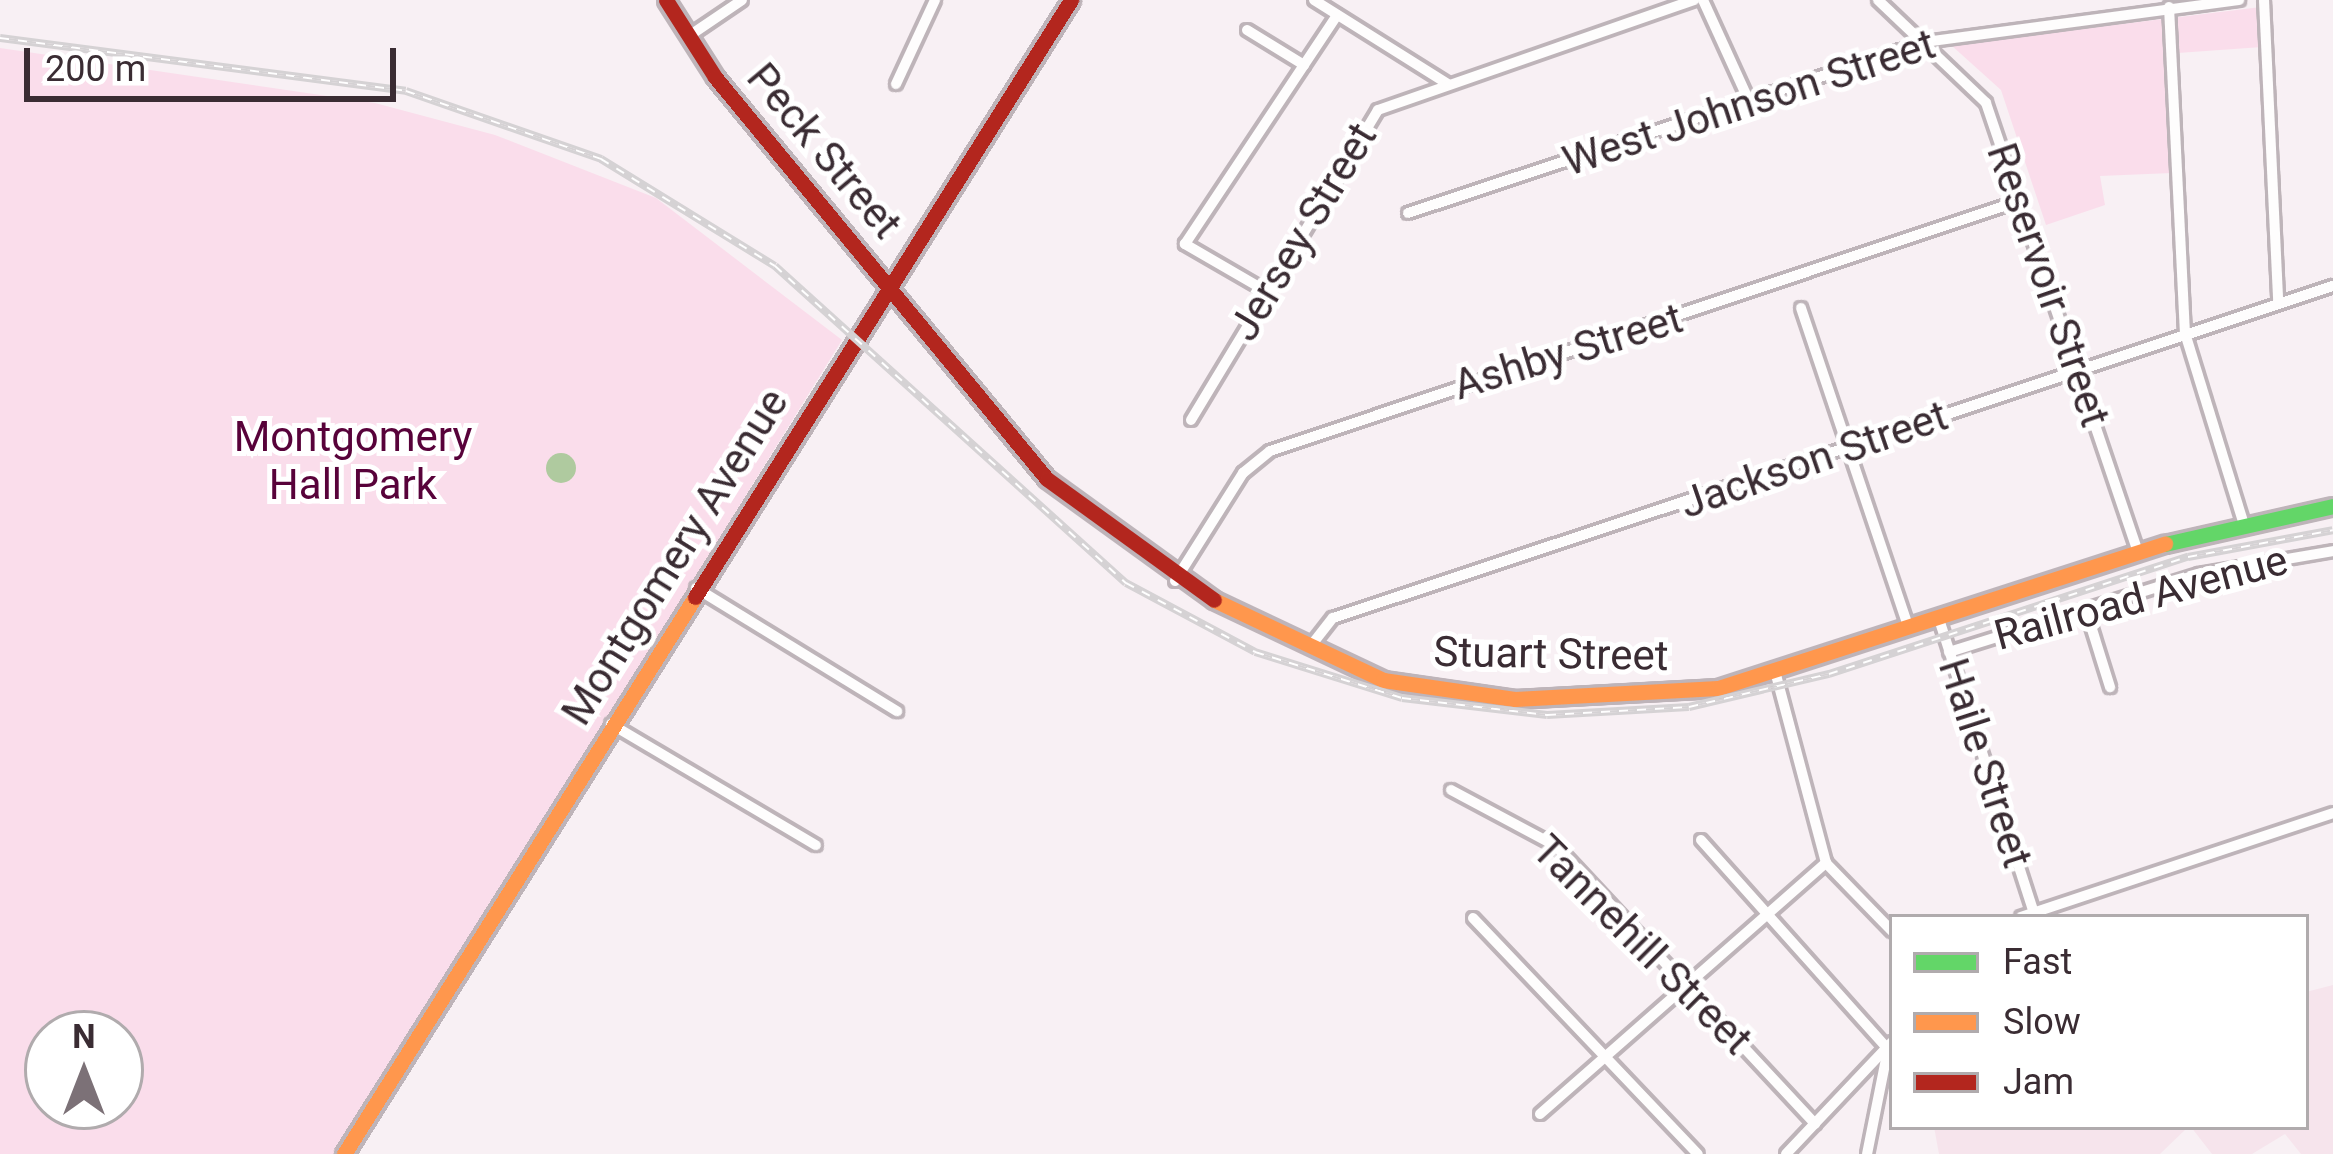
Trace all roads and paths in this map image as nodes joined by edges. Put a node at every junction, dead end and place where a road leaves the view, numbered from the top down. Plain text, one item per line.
1 (666, 0) edge
2 (742, 0) edge
3 (935, 0) edge
4 (1070, 0) edge
5 (1699, 0) edge
6 (1878, 0) edge
7 (2239, 0) edge
8 (2264, 0) edge
9 (1321, 2) edge
10 (2169, 7) junction
11 (1337, 14) junction
12 (1246, 30) dead end
13 (689, 36) junction
14 (1925, 42) junction
15 (1304, 65) junction
16 (896, 84) dead end
17 (1448, 84) junction
18 (1749, 101) junction
19 (2022, 200) junction
20 (1408, 213) dead end
21 (890, 286) junction
22 (2333, 286) edge
23 (1266, 291) junction
24 (2278, 302) junction
25 (1801, 308) dead end
26 (2185, 333) junction
27 (2078, 371) junction
28 (1191, 420) dead end
29 (1849, 449) junction
30 (2333, 506) edge
31 (2243, 522) junction
32 (2137, 550) junction
33 (2333, 551) edge
34 (1175, 581) junction
35 (696, 588) junction
36 (2086, 610) junction
37 (1938, 616) junction
38 (1908, 626) junction
39 (1309, 650) junction
40 (1949, 652) junction
41 (1775, 671) junction
42 (2110, 687) dead end
43 (897, 711) dead end
44 (611, 724) junction
45 (1451, 790) dead end
46 (2333, 814) edge
47 (1701, 840) dead end
48 (816, 845) dead end
49 (1826, 862) junction
50 (2033, 910) junction
51 (1766, 914) junction
52 (2026, 914) edge
53 (1473, 918) dead end
54 (1889, 928) edge
55 (1684, 984) junction
56 (1889, 1044) edge
57 (1889, 1046) edge
58 (1889, 1050) edge
59 (1606, 1055) junction
60 (1540, 1114) dead end
61 (1815, 1124) junction
62 (344, 1154) edge
63 (1698, 1154) edge
64 (1786, 1154) edge
65 (1867, 1154) edge

1 - 13 street, Peck Street
2 - 13 street
3 - 16 street
4 - 21 street, Montgomery Avenue
5 - 17 street, Jersey Street
5 - 18 street
6 - 14 street, Reservoir Street
7 - 10 street, West Johnson Street
8 - 24 street
9 - 11 street
10 - 14 street, West Johnson Street
10 - 26 street
11 - 15 street
11 - 17 street
12 - 15 street
13 - 21 street, Peck Street
14 - 18 street, West Johnson Street
14 - 19 street, Reservoir Street
15 - 23 street
17 - 23 street, Jersey Street
18 - 20 street, West Johnson Street
19 - 27 street, Reservoir Street
19 - 34 street, Ashby Street
21 - 34 street, Stuart Street
21 - 35 street, Montgomery Avenue
22 - 24 street, Jackson Street
23 - 28 street, Jersey Street
24 - 26 street, Jackson Street
25 - 29 street
26 - 27 street, Jackson Street
26 - 31 street
27 - 29 street, Jackson Street
27 - 32 street, Reservoir Street
29 - 38 street
29 - 39 street, Jackson Street
30 - 31 street, Stuart Street
31 - 32 street, Stuart Street
32 - 37 street, Stuart Street
33 - 36 street, Railroad Avenue
34 - 39 street, Stuart Street
35 - 43 street
35 - 44 street, Montgomery Avenue
36 - 40 street, Railroad Avenue
36 - 42 street
37 - 38 street, Stuart Street
37 - 40 street, Haile Street
38 - 41 street, Stuart Street
39 - 41 street, Stuart Street
40 - 50 street, Haile Street
41 - 49 street
44 - 48 street
44 - 62 street, Montgomery Avenue
45 - 55 street, Tannehill Street
46 - 50 street
47 - 51 street
49 - 51 street
49 - 54 street
50 - 52 street
51 - 55 street
51 - 56 street
53 - 59 street
55 - 59 street
55 - 61 street, Tannehill Street
57 - 61 street
58 - 65 street
59 - 60 street
59 - 63 street
61 - 64 street

